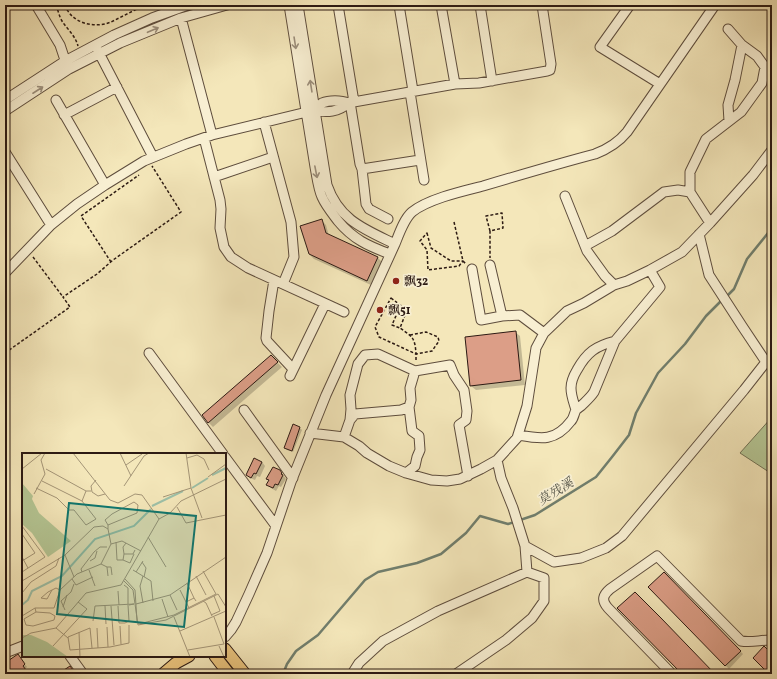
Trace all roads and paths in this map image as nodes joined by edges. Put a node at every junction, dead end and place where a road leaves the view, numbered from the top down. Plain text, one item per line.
1 (36, 5) edge
2 (56, 5) edge
3 (65, 5) edge
4 (145, 5) edge
5 (188, 5) edge
6 (228, 5) edge
7 (289, 5) edge
8 (298, 5) edge
9 (338, 5) edge
10 (399, 5) edge
11 (441, 5) edge
12 (480, 5) edge
13 (542, 5) edge
14 (630, 5) edge
15 (715, 5) edge
16 (181, 18) junction
17 (728, 29) dead end
18 (95, 45) junction
19 (742, 45) junction
20 (79, 54) junction
21 (100, 54) junction
22 (67, 65) junction
23 (492, 81) junction
24 (455, 84) junction
25 (660, 84) junction
26 (117, 87) junction
27 (412, 92) junction
28 (5, 100) edge
29 (56, 100) dead end
30 (351, 102) junction
31 (5, 111) edge
32 (310, 111) junction
33 (64, 115) junction
34 (729, 121) junction
35 (264, 122) junction
36 (208, 137) junction
37 (772, 150) edge
38 (6, 155) edge
39 (273, 157) junction
40 (151, 158) junction
41 (420, 160) junction
42 (362, 169) junction
43 (139, 175) dead end
44 (214, 176) junction
45 (424, 180) dead end
46 (105, 185) junction
47 (690, 192) junction
48 (565, 196) dead end
49 (388, 219) dead end
50 (454, 222) dead end
51 (710, 223) junction
52 (357, 224) junction
53 (51, 225) junction
54 (490, 231) junction
55 (350, 234) junction
56 (699, 234) junction
57 (395, 244) junction
58 (585, 246) junction
59 (28, 249) junction
60 (390, 254) junction
61 (463, 261) junction
62 (111, 262) junction
63 (490, 265) joint
64 (6, 267) edge
65 (472, 269) joint
66 (650, 270) junction
67 (274, 280) junction
68 (284, 284) junction
69 (614, 285) junction
70 (63, 297) junction
71 (325, 304) junction
72 (398, 311) dead end
73 (344, 312) dead end
74 (502, 316) junction
75 (400, 328) junction
76 (544, 333) junction
77 (410, 335) junction
78 (616, 341) junction
79 (5, 353) edge
80 (149, 353) dead end
81 (416, 354) junction
82 (769, 361) edge
83 (415, 371) junction
84 (409, 407) junction
85 (244, 410) dead end
86 (576, 410) junction
87 (350, 420) junction
88 (310, 433) junction
89 (518, 434) junction
90 (344, 437) junction
91 (222, 453) edge
92 (226, 458) edge
93 (497, 460) junction
94 (406, 473) junction
95 (468, 476) junction
96 (293, 478) junction
97 (276, 526) junction
98 (525, 546) junction
99 (549, 570) junction
100 (527, 572) junction
101 (226, 636) edge
102 (772, 642) edge
103 (22, 646) edge
104 (226, 650) edge
105 (5, 653) edge
106 (71, 657) edge
107 (187, 657) edge
108 (216, 657) edge
109 (243, 672) edge
110 (84, 674) edge
111 (163, 674) edge
112 (229, 674) edge
113 (352, 674) edge
114 (456, 674) edge
115 (672, 674) edge

1 - 22 street
2 - 20 path
3 - 4 path
5 - 18 street
6 - 16 street
7 -> 32 street
32 -> 8 street
9 - 30 street
10 - 27 street
11 - 24 street
12 - 23 street
13 - 23 street
14 - 25 street
15 - 25 street
21 -> 16 street
16 - 36 street
17 - 19 street
18 - 20 street
18 - 21 street
19 - 34 street
19 - 34 street
20 - 22 street
21 - 22 street
21 - 26 street
22 - 28 street
31 -> 22 street
23 - 24 street
24 - 27 street
25 - 57 street
26 - 33 street
26 - 40 street
27 - 30 street
27 - 41 street
29 - 33 street
30 - 32 street
30 - 42 street
32 - 35 street
32 - 52 street
32 -> 55 street
33 - 46 street
34 - 47 street
35 - 36 street
35 - 39 street
36 - 40 street
36 - 44 street
37 - 51 street
38 - 53 street
39 - 44 street
39 - 68 street
40 - 46 street
40 - 62 path
41 - 42 street
41 - 45 street
42 - 49 street
43 - 62 path
44 - 67 street
46 - 53 street
47 - 51 street
47 - 58 street
48 - 58 street
50 - 61 path
51 - 56 street
52 - 55 street
52 - 57 street
53 - 59 street
54 - 54 path
54 - 63 path
55 - 60 street
56 - 66 street
56 - 82 street
57 - 60 street
58 - 69 street
59 - 64 street
59 - 70 path
60 - 88 street
61 - 61 path
61 - 65 path
62 - 70 path
63 - 74 street
65 - 74 street
66 - 69 street
66 - 78 street
67 - 68 street
67 - 71 street
68 - 71 street
69 - 76 street
70 - 79 path
71 - 73 street
72 - 75 path
74 - 76 street
75 - 77 path
75 - 81 path
76 - 89 street
77 - 81 path
77 - 81 path
78 - 86 street
78 - 86 street
80 - 91 street
81 - 83 path
82 - 99 street
83 - 84 street
83 - 87 street
83 - 95 street
84 - 87 street
84 - 94 street
85 - 96 street
86 - 89 street
87 - 90 street
88 - 90 street
88 - 96 street
89 - 93 street
90 - 94 street
92 - 97 street
93 - 95 street
93 - 98 street
94 - 95 street
96 - 97 street
97 - 101 street
98 - 99 street
98 - 100 street
99 - 100 street
99 - 114 street
100 - 113 street
102 - 115 street
103 - 105 street
104 - 109 main road
106 - 110 street
107 - 111 main road
108 - 112 main road

